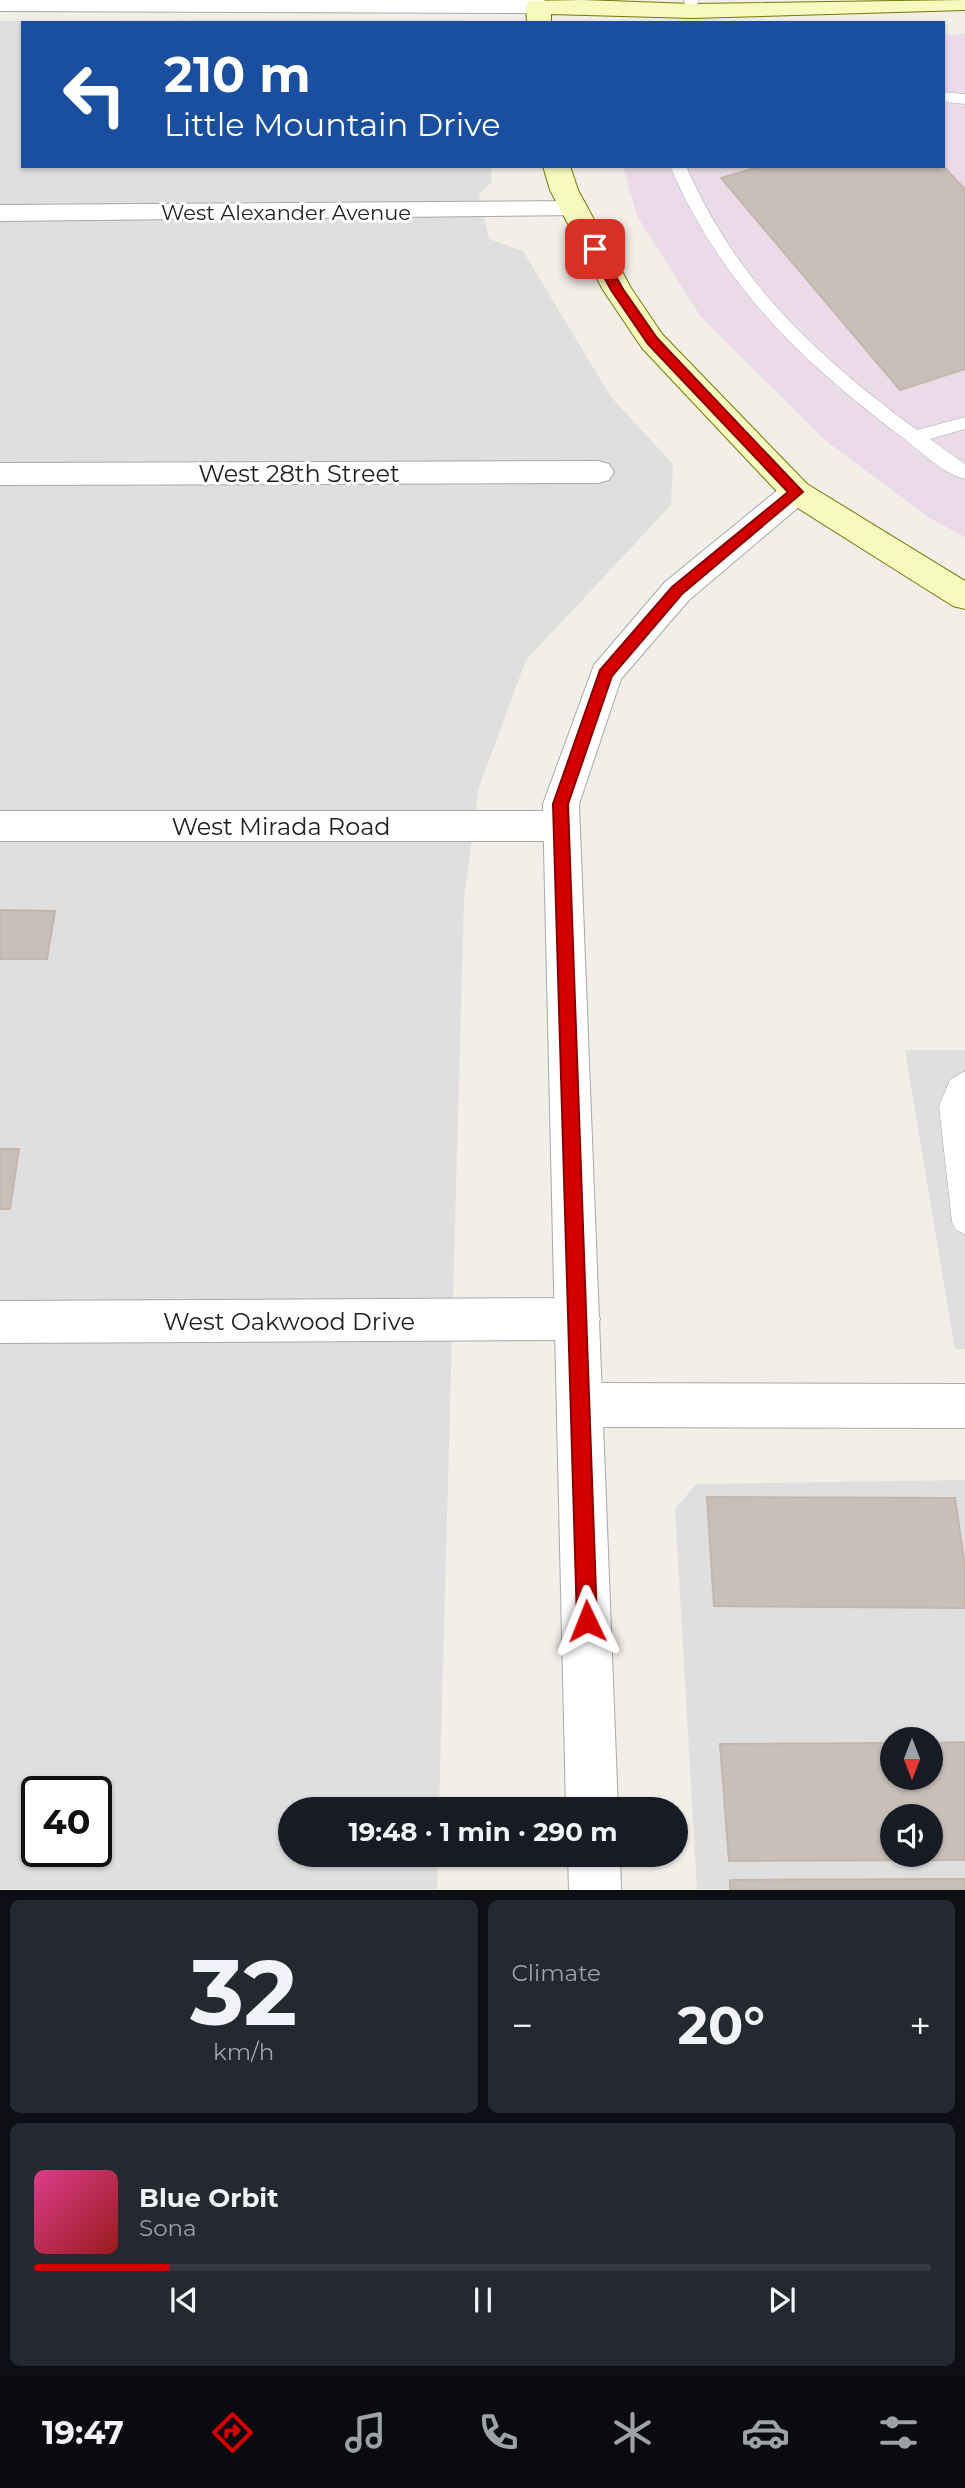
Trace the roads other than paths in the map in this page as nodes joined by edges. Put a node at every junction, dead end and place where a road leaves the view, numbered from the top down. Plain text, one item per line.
1 (965, 3) edge
2 (0, 4) edge
3 (692, 5) edge
4 (538, 9) edge
5 (945, 97) edge
6 (965, 99) edge
7 (557, 168) edge
8 (679, 168) edge
9 (573, 209) junction
10 (0, 213) edge
11 (965, 423) edge
12 (916, 437) junction
13 (598, 472) dead end
14 (965, 473) edge
15 (0, 474) edge
16 (796, 492) junction
17 (965, 597) edge
18 (0, 826) edge
19 (561, 826) junction
20 (965, 1082) edge
21 (965, 1222) edge
22 (578, 1319) junction
23 (0, 1322) edge
24 (580, 1405) junction
25 (965, 1406) edge
26 (592, 1797) edge
27 (594, 1867) edge
28 (595, 1889) edge

1 - 3 main road
2 - 4 street
3 - 4 main road
5 - 6 lane
7 - 9 main road
8 - 12 lane
9 - 10 street, West Alexander Avenue
9 - 16 main road
11 - 12 lane
12 - 14 lane
13 - 15 street, West 28th Street
16 - 17 main road
16 - 19 street
18 - 19 street, West Mirada Road
19 - 22 street
20 - 21 lane
22 - 23 street, West Oakwood Drive
22 - 24 street
24 - 25 street
24 - 26 street
27 - 28 street

